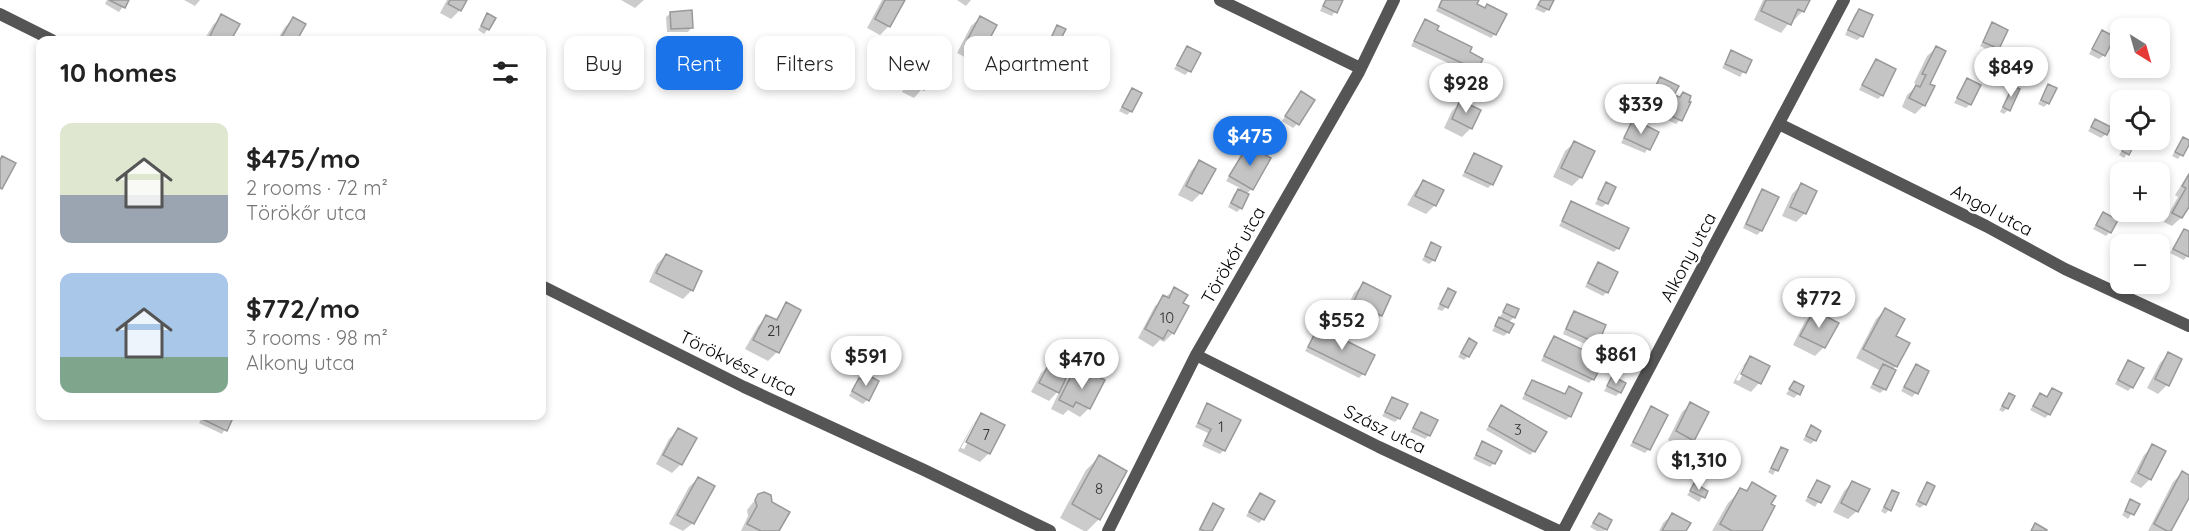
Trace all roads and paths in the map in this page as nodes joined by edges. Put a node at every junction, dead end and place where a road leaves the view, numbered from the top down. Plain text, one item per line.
1 (1220, 0) edge
2 (1394, 0) edge
3 (1844, 0) edge
4 (0, 14) edge
5 (44, 36) edge
6 (1360, 68) junction
7 (1779, 124) junction
8 (546, 288) edge
9 (2189, 326) edge
10 (1196, 355) junction
11 (1050, 531) edge
12 (1108, 531) edge
13 (1561, 531) edge

1 - 6 street
2 - 6 street, Törökőr utca
3 - 7 street, Alkony utca
4 - 5 street
6 - 10 street, Törökőr utca
7 - 9 street, Angol utca
7 - 13 street, Alkony utca
8 - 11 street, Törökvész utca
10 - 12 street, Törökőr utca
10 - 13 street, Szász utca

